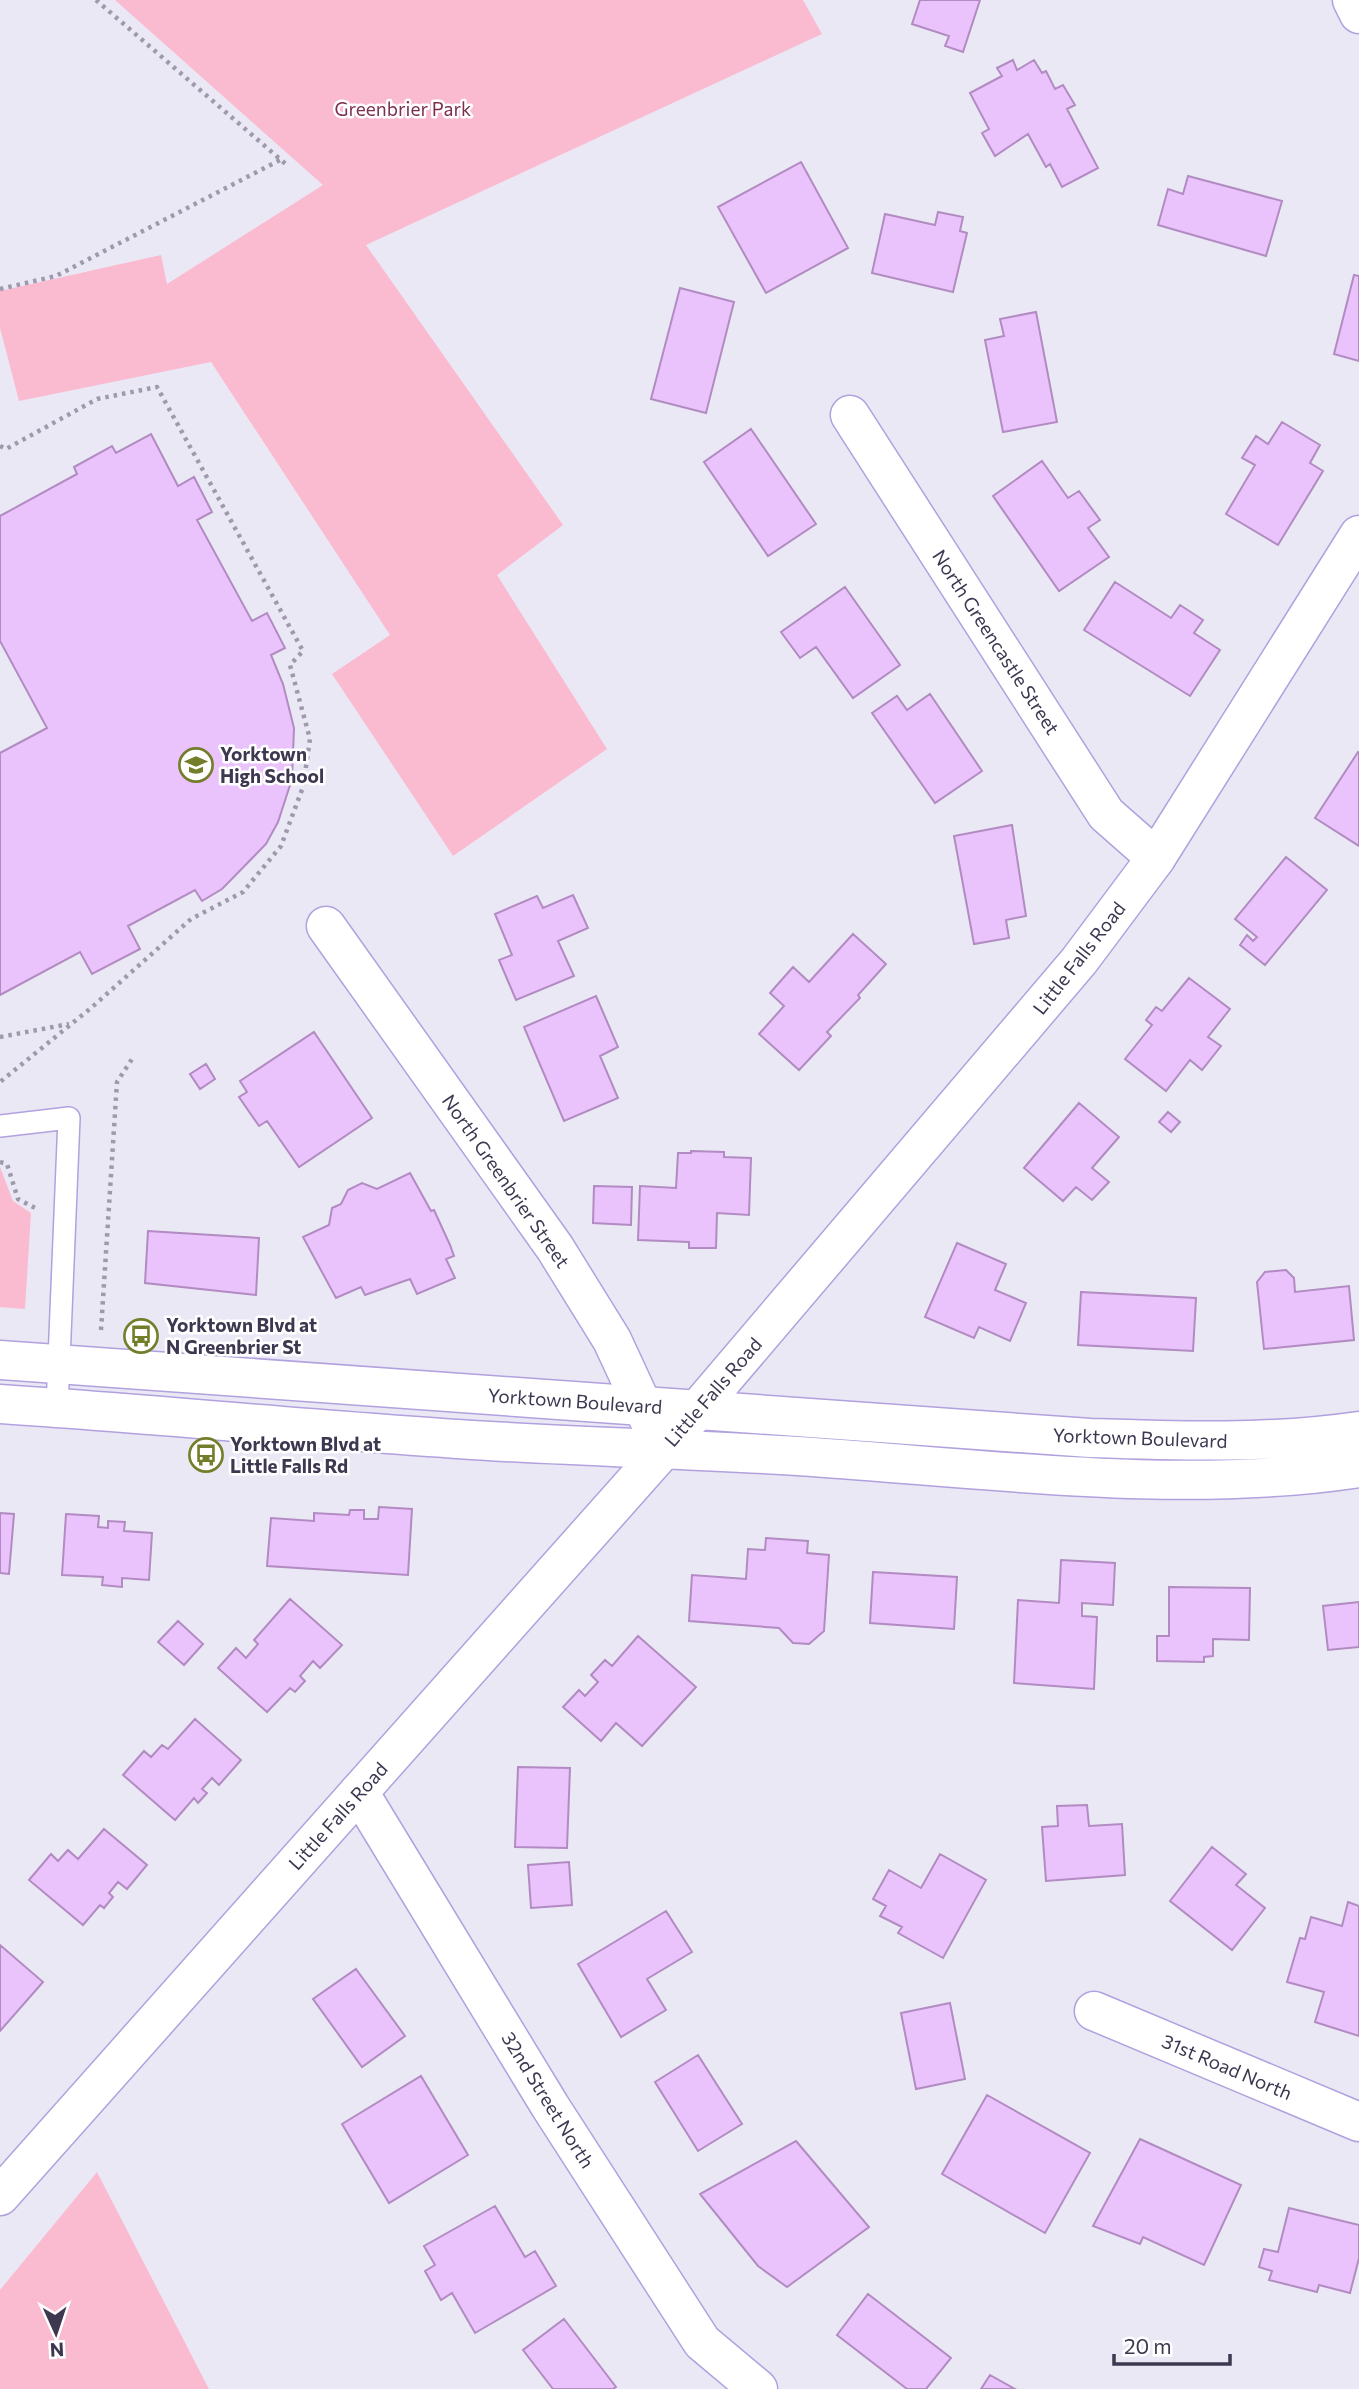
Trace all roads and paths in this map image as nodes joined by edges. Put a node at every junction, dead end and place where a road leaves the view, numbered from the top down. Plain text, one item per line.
1 (96, 0) edge
2 (1352, 0) edge
3 (1359, 14) edge
4 (280, 160) junction
5 (288, 166) dead end
6 (0, 289) edge
7 (850, 415) dead end
8 (0, 446) edge
9 (1359, 535) edge
10 (1156, 858) junction
11 (326, 926) dead end
12 (70, 1024) junction
13 (0, 1037) edge
14 (132, 1059) dead end
15 (0, 1082) edge
16 (0, 1126) edge
17 (0, 1162) edge
18 (39, 1210) dead end
19 (101, 1333) dead end
20 (0, 1360) edge
21 (57, 1363) junction
22 (0, 1404) edge
23 (642, 1406) junction
24 (57, 1408) junction
25 (698, 1410) junction
26 (1359, 1431) edge
27 (663, 1450) junction
28 (1359, 1468) edge
29 (359, 1792) junction
30 (1094, 2011) dead end
31 (1359, 2122) edge
32 (0, 2196) edge
33 (758, 2389) edge

1 - 4 path
2 - 3 street
4 - 5 path
4 - 6 path
7 - 10 street, North Greencastle Street
8 - 12 path
9 - 10 street, Little Falls Road
10 - 25 street, Little Falls Road
11 - 23 street, North Greenbrier Street
12 - 13 path
12 - 15 path
14 - 19 path
16 - 21 lane
17 - 18 path
20 - 21 street, Yorktown Boulevard
21 - 23 street, Yorktown Boulevard
21 - 24 lane
22 - 24 street, Yorktown Boulevard
23 - 25 street, Yorktown Boulevard
23 - 27 street, North Greenbrier Street
24 - 27 street, Yorktown Boulevard
25 - 26 street, Yorktown Boulevard
25 - 27 street, Little Falls Road
27 - 28 street, Yorktown Boulevard
27 - 29 street, Little Falls Road
29 - 32 street, Little Falls Road
29 - 33 street, 32nd Street North
30 - 31 street, 31st Road North

